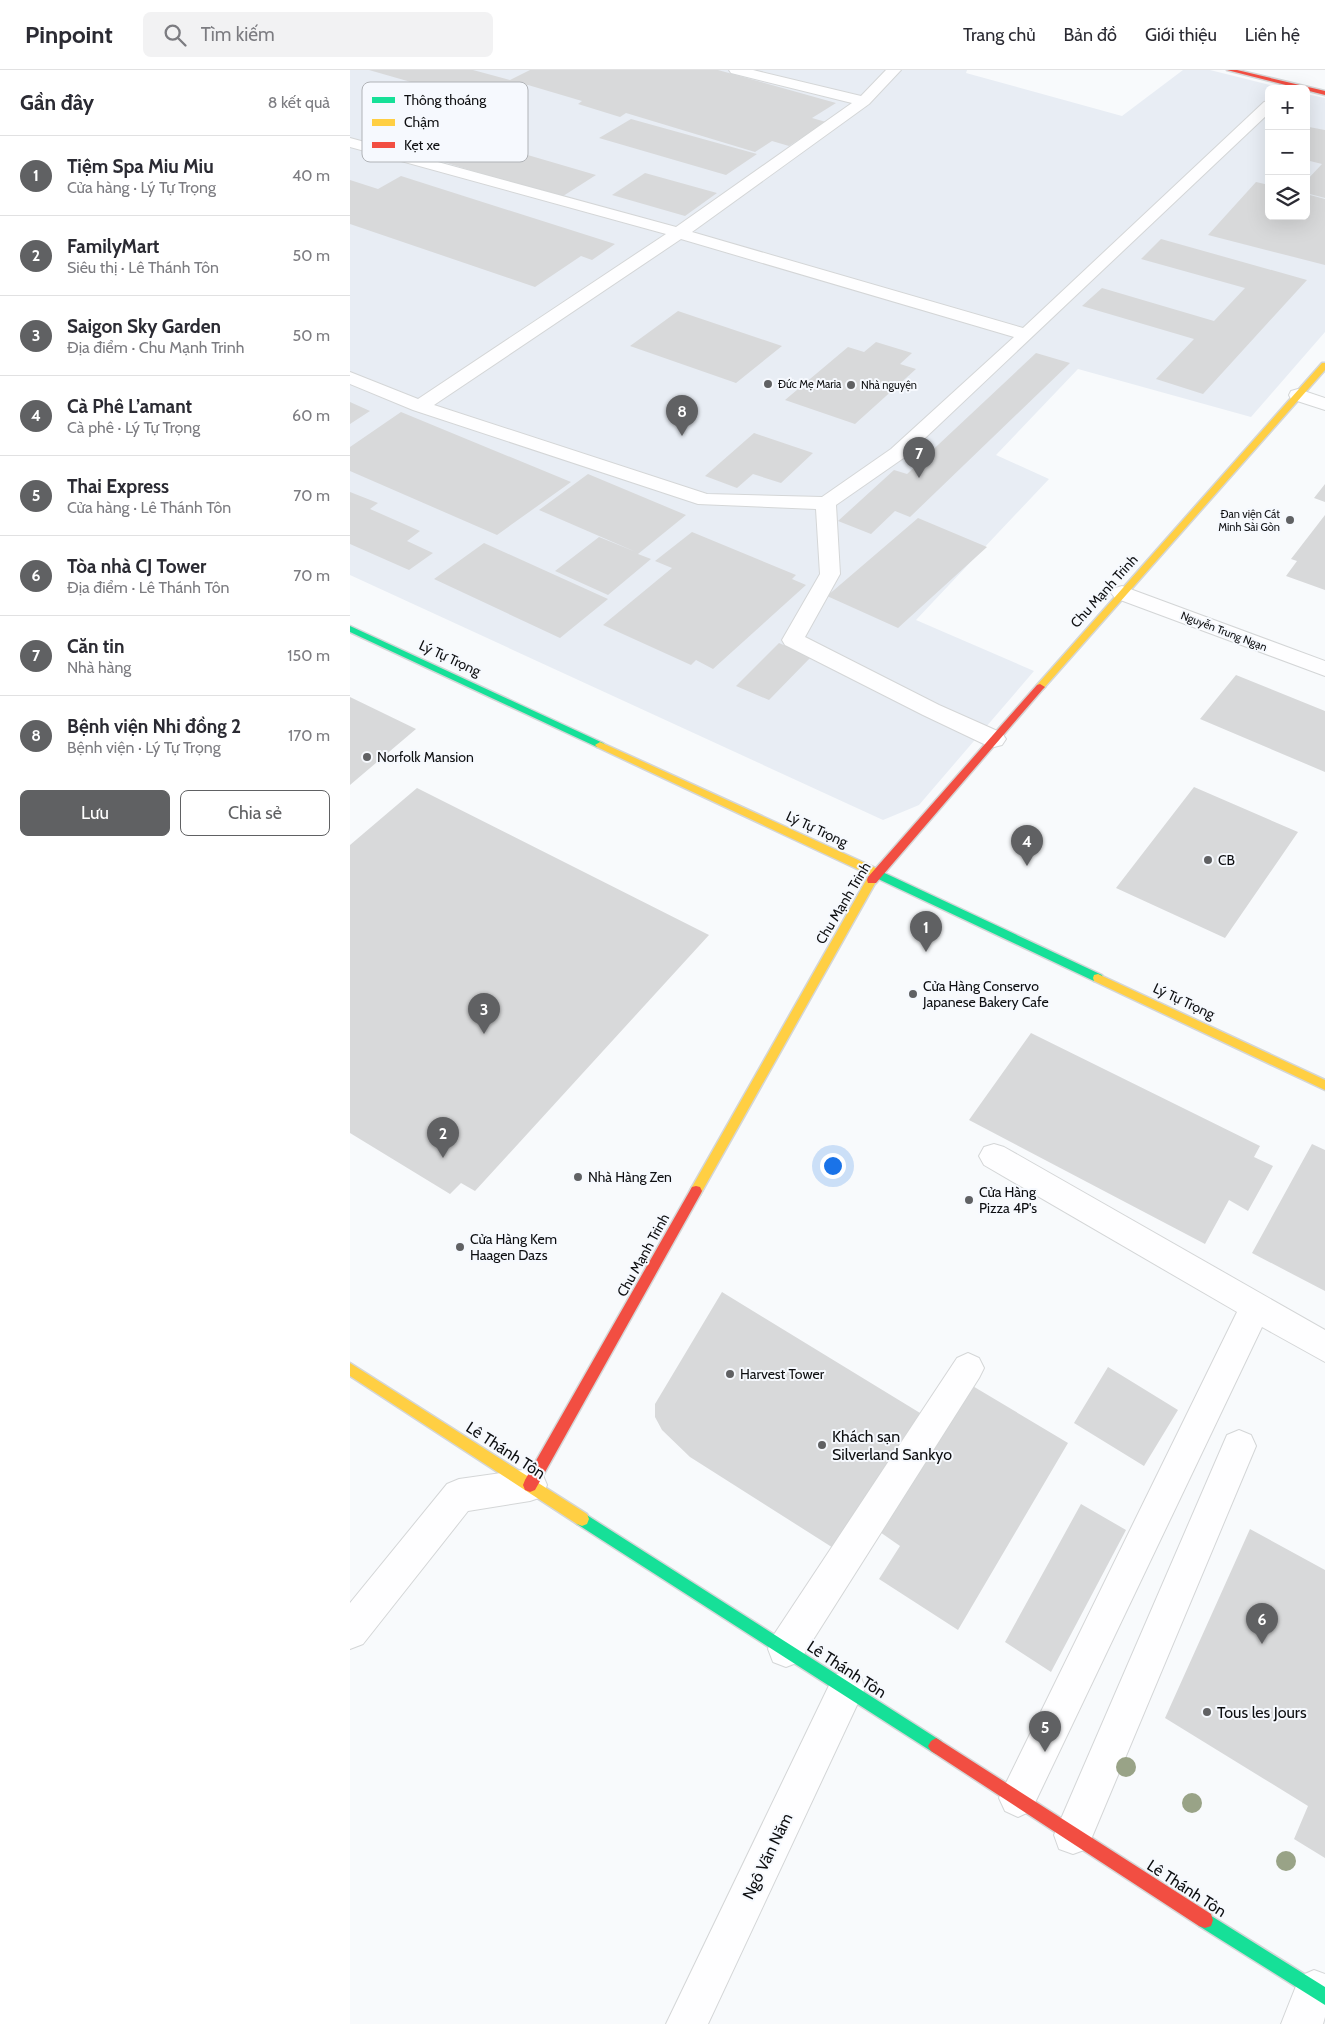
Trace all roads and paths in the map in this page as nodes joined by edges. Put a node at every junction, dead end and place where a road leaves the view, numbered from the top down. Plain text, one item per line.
1 (739, 70) edge
2 (894, 70) edge
3 (1230, 70) edge
4 (1281, 85) edge
5 (1310, 91) edge
6 (1325, 93) edge
7 (864, 101) junction
8 (1265, 109) edge
9 (422, 162) edge
10 (679, 233) junction
11 (1026, 335) junction
12 (1325, 365) edge
13 (350, 377) edge
14 (1298, 395) junction
15 (1325, 404) edge
16 (420, 406) junction
17 (826, 503) junction
18 (1122, 593) junction
19 (350, 628) edge
20 (1325, 669) edge
21 (994, 738) junction
22 (876, 872) junction
23 (1325, 1085) edge
24 (994, 1156) dead end
25 (1255, 1308) junction
26 (1325, 1347) edge
27 (968, 1368) dead end
28 (351, 1372) edge
29 (1239, 1446) dead end
30 (530, 1485) junction
31 (350, 1631) edge
32 (786, 1649) junction
33 (847, 1688) junction
34 (1018, 1798) junction
35 (1073, 1835) junction
36 (1314, 2003) edge
37 (687, 2024) edge

1 - 7 street
2 - 7 street
3 - 4 street
5 - 6 street
7 - 10 street
8 - 11 street
9 - 10 street
10 - 11 street
10 - 16 street
11 - 17 street
12 - 14 street, Chu Mạnh Trinh
13 - 16 street
14 - 15 street
14 - 18 street, Chu Mạnh Trinh
16 - 17 street
17 - 21 street
18 - 20 street, Nguyễn Trung Ngạn
18 - 21 street, Chu Mạnh Trinh
19 - 22 street, Lý Tự Trọng
21 - 22 street, Chu Mạnh Trinh
22 - 23 street, Lý Tự Trọng
22 - 30 street, Chu Mạnh Trinh
24 - 25 street
25 - 26 street
25 - 34 street
27 - 32 street
28 - 30 street, Lê Thánh Tôn
29 - 35 street
30 - 31 street
30 - 32 street, Lê Thánh Tôn
32 - 33 street, Lê Thánh Tôn
33 - 34 street, Lê Thánh Tôn
33 - 37 street, Ngô Văn Năm
34 - 35 street, Lê Thánh Tôn
35 - 36 street, Lê Thánh Tôn

